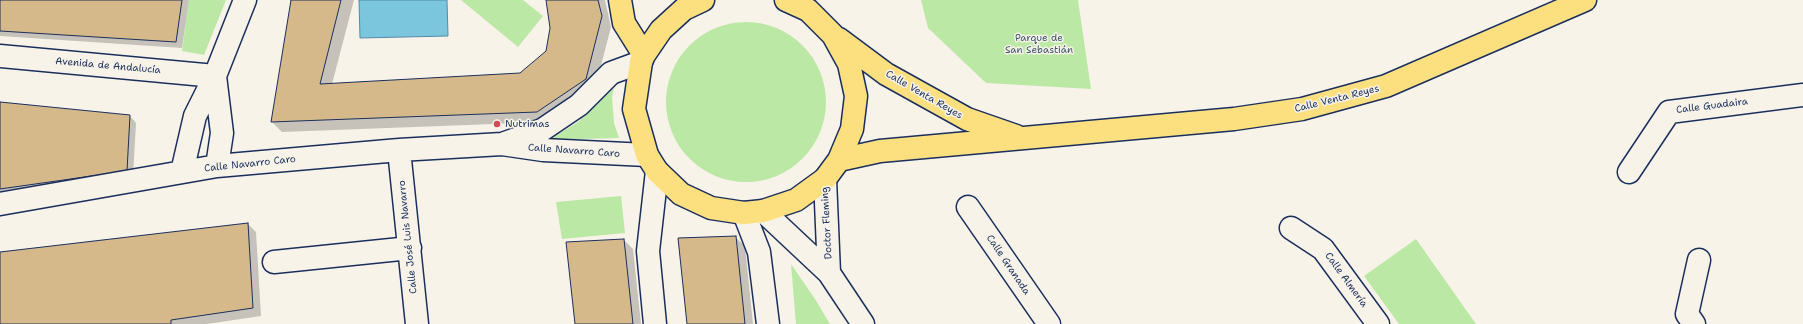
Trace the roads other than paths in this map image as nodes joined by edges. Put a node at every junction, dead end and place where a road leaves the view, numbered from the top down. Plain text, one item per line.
1 (245, 0) edge
2 (620, 0) edge
3 (703, 0) edge
4 (786, 0) edge
5 (1586, 0) edge
6 (833, 35) junction
7 (0, 56) edge
8 (642, 59) junction
9 (215, 76) junction
10 (1803, 95) edge
11 (1023, 138) junction
12 (502, 144) junction
13 (399, 150) junction
14 (839, 160) junction
15 (652, 163) junction
16 (217, 166) junction
17 (182, 172) junction
18 (1629, 172) dead end
19 (825, 179) junction
20 (0, 204) edge
21 (968, 207) dead end
22 (754, 212) junction
23 (1291, 228) dead end
24 (410, 248) junction
25 (1699, 260) dead end
26 (274, 262) dead end
27 (829, 273) junction
28 (417, 324) edge
29 (655, 324) edge
30 (768, 324) edge
31 (863, 324) edge
32 (1049, 324) edge
33 (1378, 324) edge
34 (1694, 324) edge

1 - 9 street
2 - 8 main road
3 - 8 main road
4 - 6 main road
5 - 11 main road, Calle Venta Reyes
6 - 11 main road, Calle Venta Reyes
6 - 14 main road
7 - 9 street, Avenida de Andalucía
8 - 12 street, Calle Navarro Caro
8 - 15 main road
9 - 16 street
9 - 17 street
10 - 18 street, Calle Guadaira
11 - 14 main road, Calle Venta Reyes
12 - 13 street, Calle Navarro Caro
12 - 15 street, Calle Navarro Caro
13 - 16 street, Calle Navarro Caro
13 - 24 street, Calle José Luis Navarro
14 - 19 main road
15 - 22 main road
15 - 29 street
16 - 17 street, Calle Navarro Caro
17 - 20 street, Calle Navarro Caro
19 - 22 main road
19 - 27 street, Doctor Fleming
21 - 32 street, Calle Granada
22 - 27 street, Doctor Fleming
22 - 30 street
23 - 33 street, Calle Almería
24 - 26 street
24 - 28 street, Calle José Luis Navarro
25 - 34 street
27 - 31 street

